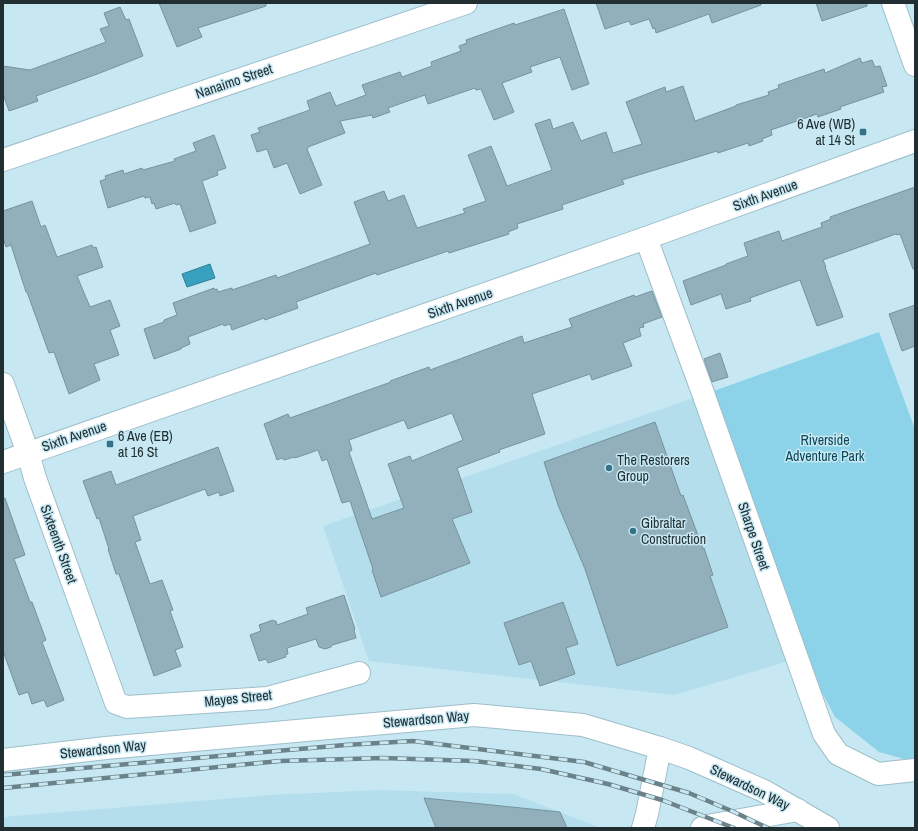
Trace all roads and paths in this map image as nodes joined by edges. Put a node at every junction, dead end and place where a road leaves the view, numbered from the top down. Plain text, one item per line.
1 (466, 3) edge
2 (893, 3) edge
3 (915, 65) edge
4 (915, 141) edge
5 (3, 160) edge
6 (646, 238) junction
7 (3, 384) edge
8 (28, 453) junction
9 (3, 462) edge
10 (359, 673) dead end
11 (116, 703) joint
12 (660, 748) junction
13 (3, 760) edge
14 (915, 770) edge
15 (798, 810) junction
16 (643, 828) edge
17 (702, 828) edge
18 (828, 828) edge

1 - 5 street, Nanaimo Street
2 - 3 street
4 - 6 street, Sixth Avenue
6 - 8 street, Sixth Avenue
6 - 14 street, Sharpe Street
7 - 8 street, Sixteenth Street
8 - 9 street, Sixth Avenue
8 - 11 street, Sixteenth Street
10 - 11 street, Mayes Street
12 - 13 street, Stewardson Way
12 - 15 street, Stewardson Way
12 - 16 street
15 - 17 street
15 - 18 street, Stewardson Way

